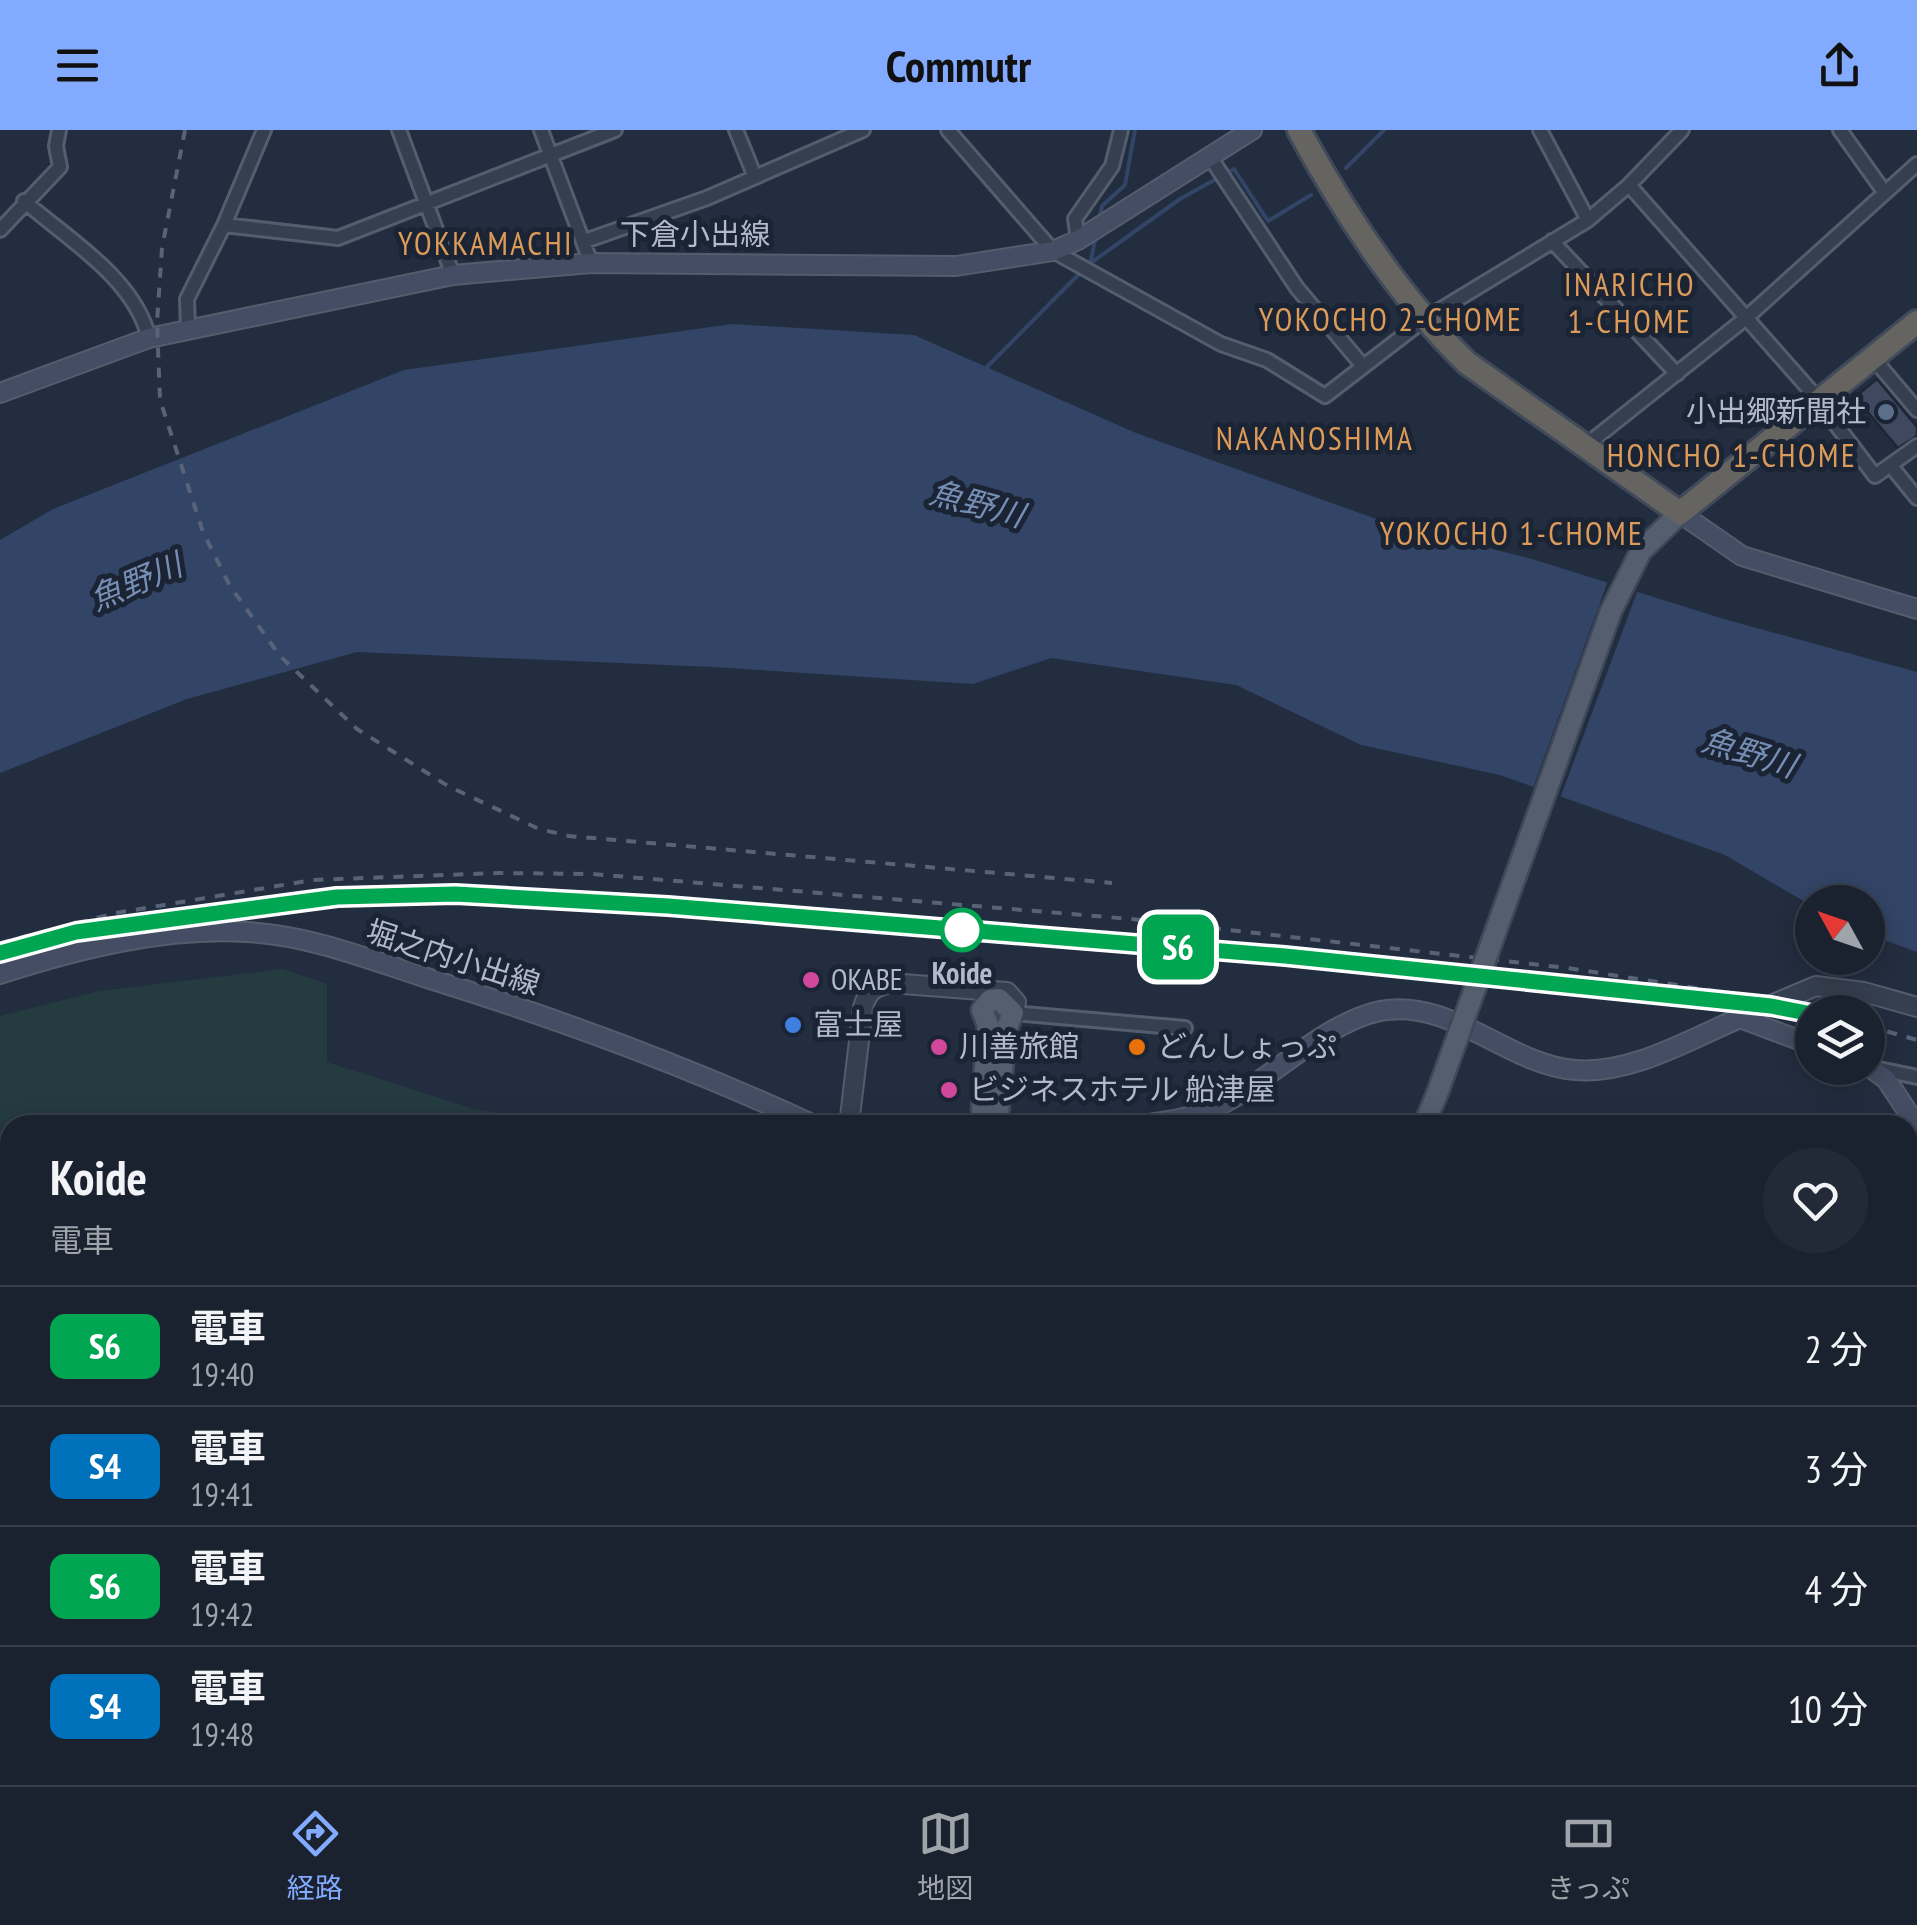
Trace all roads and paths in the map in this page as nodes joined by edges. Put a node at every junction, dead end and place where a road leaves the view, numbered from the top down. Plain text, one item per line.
1 (59, 130) edge
2 (264, 130) edge
3 (399, 130) edge
4 (541, 130) edge
5 (615, 130) edge
6 (736, 130) edge
7 (863, 130) edge
8 (948, 130) edge
9 (1121, 130) edge
10 (1252, 130) edge
11 (1299, 130) edge
12 (1540, 130) edge
13 (1682, 130) edge
14 (1840, 130) edge
15 (552, 156) junction
16 (1917, 164) edge
17 (1218, 168) junction
18 (755, 177) junction
19 (1629, 185) junction
20 (1885, 193) junction
21 (24, 201) junction
22 (425, 204) junction
23 (1588, 220) junction
24 (224, 225) junction
25 (0, 230) edge
26 (1078, 240) junction
27 (585, 241) junction
28 (1552, 241) junction
29 (1053, 251) junction
30 (592, 263) junction
31 (454, 274) junction
32 (1746, 318) junction
33 (1425, 319) junction
34 (1917, 322) edge
35 (188, 329) junction
36 (149, 338) junction
37 (1872, 358) junction
38 (1363, 366) junction
39 (1677, 374) junction
40 (0, 393) edge
41 (1818, 401) junction
42 (1917, 410) edge
43 (1917, 446) edge
44 (1584, 447) junction
45 (1891, 466) junction
46 (1917, 498) edge
47 (1680, 514) junction
48 (1917, 609) edge
49 (0, 974) edge
50 (1917, 1007) edge
51 (1014, 1013) junction
52 (1740, 1018) junction
53 (1186, 1028) dead end
54 (1795, 1039) edge
55 (1885, 1070) edge
56 (1917, 1077) edge
57 (1885, 1078) edge
58 (791, 1115) edge
59 (850, 1115) edge
60 (983, 1115) edge
61 (998, 1115) edge
62 (1188, 1115) edge
63 (1434, 1115) edge
64 (1910, 1115) edge

1 - 21 street
2 - 24 street
3 - 22 street
4 - 15 street
5 - 15 street
6 - 18 street
7 - 18 street
8 - 29 street
9 - 26 street
10 - 17 main road, 下倉小出線
11 - 33 highway
12 - 23 street
13 - 19 street
14 - 20 street
15 - 22 street
15 - 27 street
16 - 20 street
17 - 26 main road, 下倉小出線
17 - 38 street
18 - 27 street
19 - 23 street
19 - 32 street
20 - 32 street
21 - 25 street
21 - 36 street
22 - 24 street
22 - 31 street
23 - 28 street
24 - 35 street
26 - 29 main road, 下倉小出線
27 - 30 street
28 - 33 street
28 - 39 street
29 - 30 main road, 下倉小出線
29 - 38 street
30 - 31 main road, 下倉小出線
31 - 35 main road, 下倉小出線
32 - 39 street
32 - 41 street
33 - 38 street
33 - 44 highway
34 - 37 highway
35 - 36 main road, 下倉小出線
36 - 40 main road, 下倉小出線
37 - 41 highway
37 - 42 street
39 - 44 street
41 - 45 street
41 - 47 highway
43 - 45 street
44 - 47 highway
45 - 46 street
47 - 48 main road
47 - 63 main road, bridge
49 - 58 main road, 堀之内小出線
50 - 52 street
51 - 53 street
51 - 59 street
51 - 60 main road
51 - 61 main road
52 - 54 main road
52 - 62 main road
55 - 56 street
57 - 64 main road

